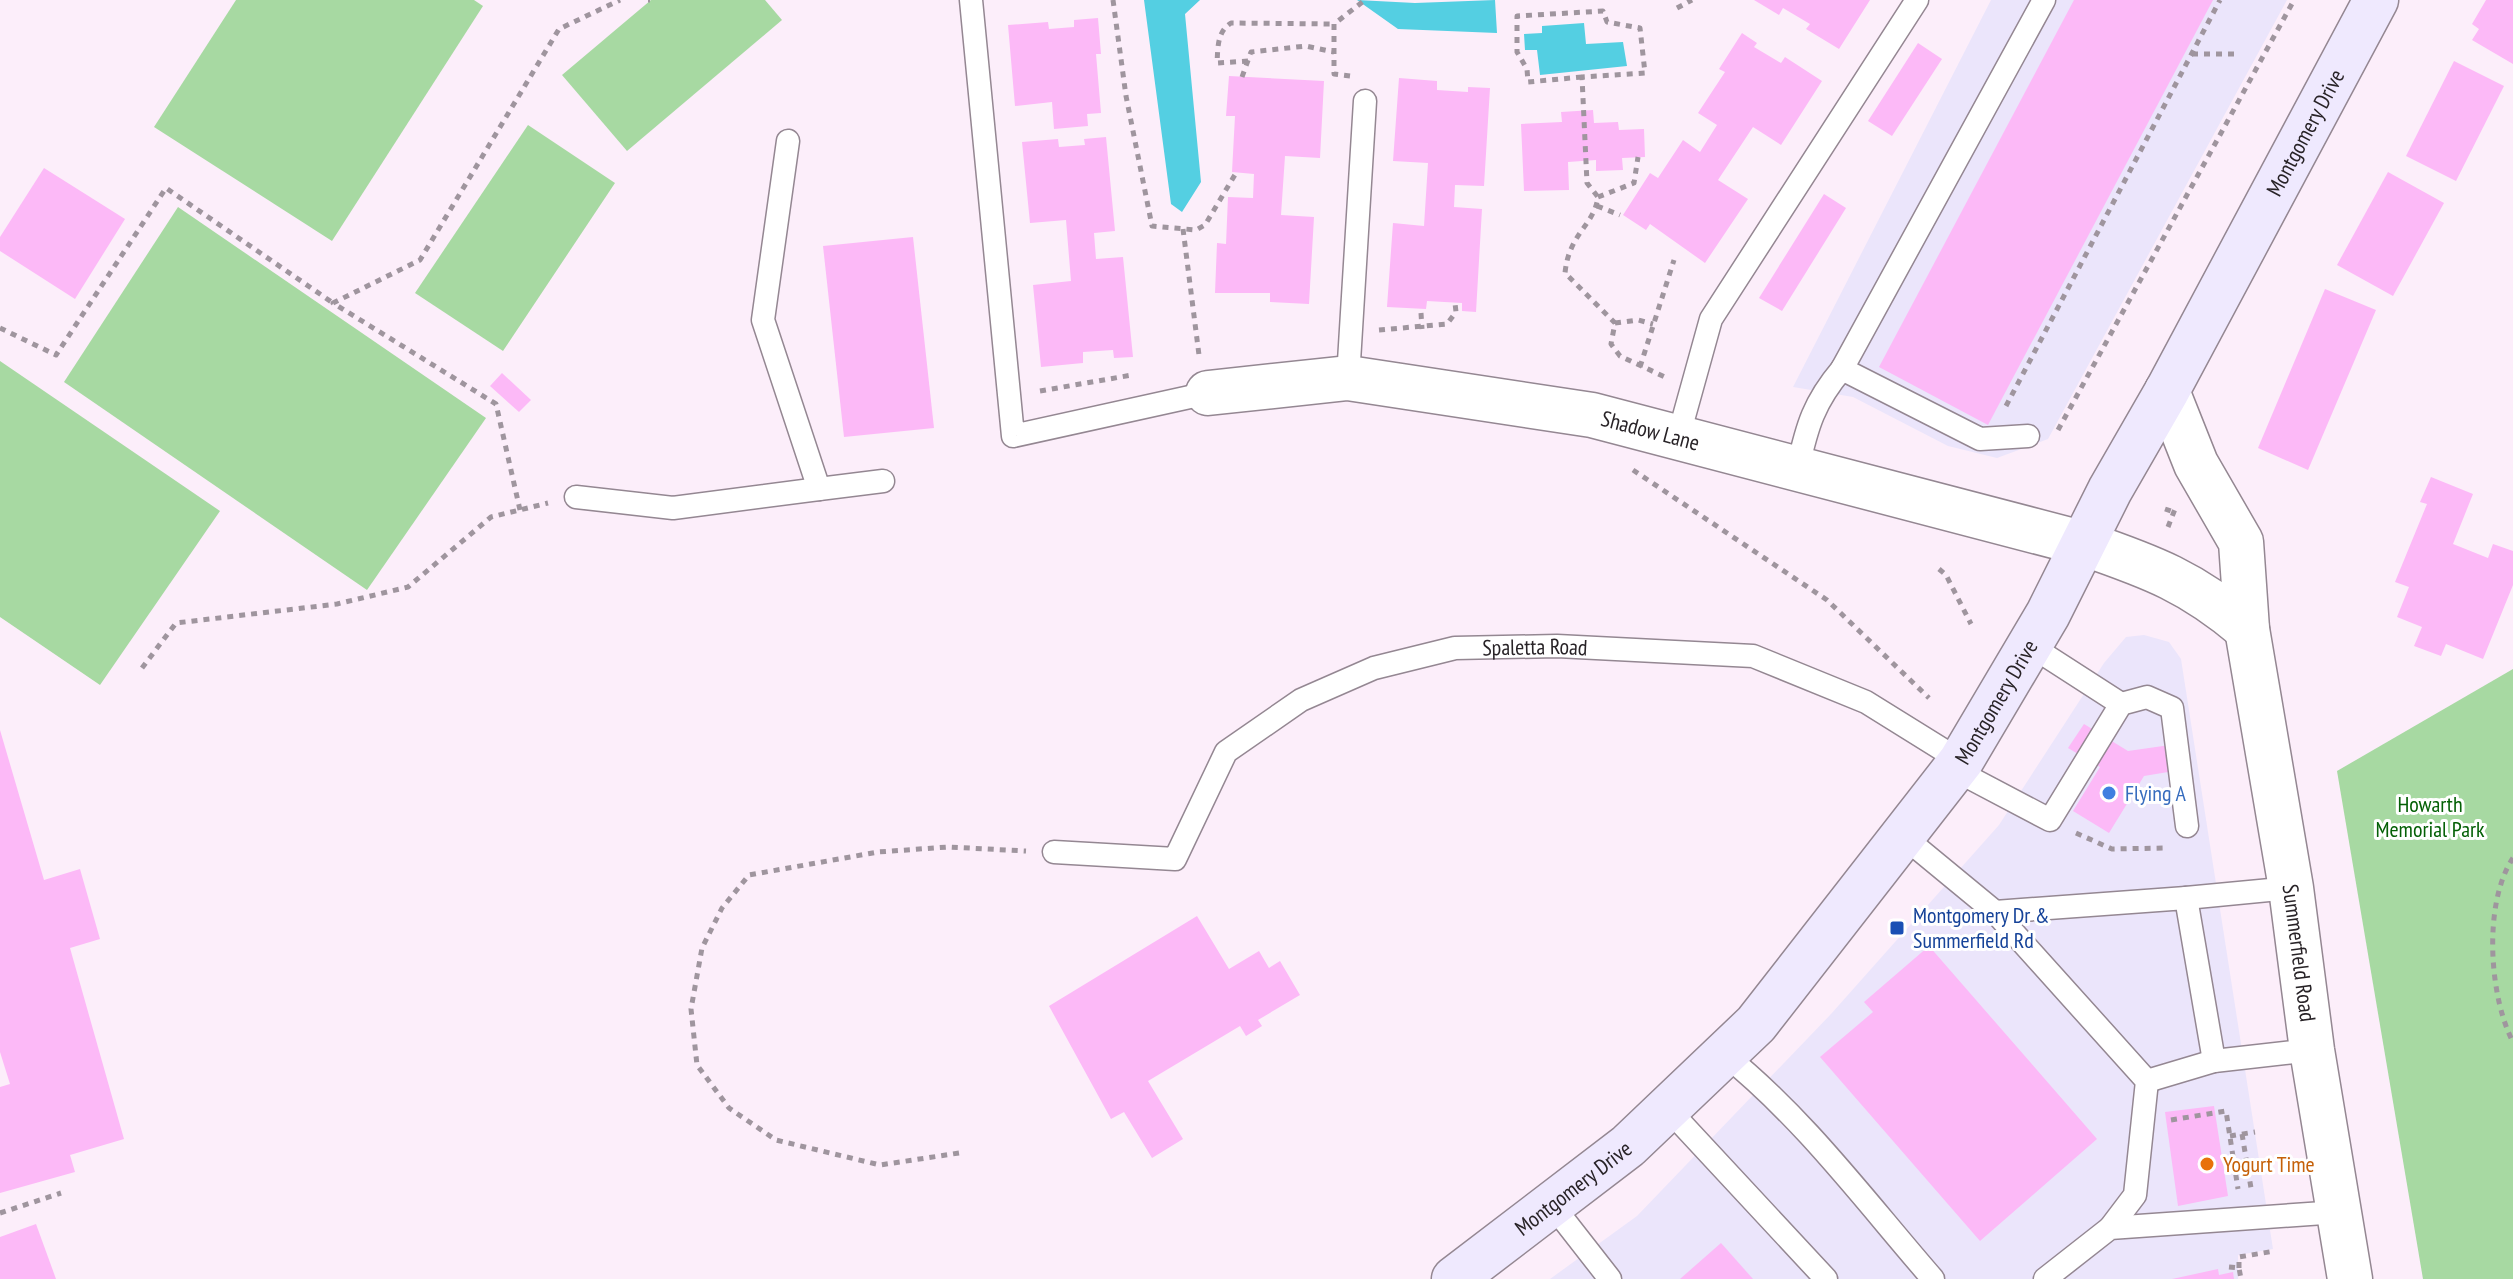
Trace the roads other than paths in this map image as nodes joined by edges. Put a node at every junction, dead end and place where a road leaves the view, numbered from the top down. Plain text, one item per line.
1 (971, 0) edge
2 (1917, 0) edge
3 (2044, 0) edge
4 (2376, 0) edge
5 (1365, 101) road end
6 (788, 141) dead end
7 (1842, 369) junction
8 (1348, 378) junction
9 (2167, 391) junction
10 (1208, 393) joint
11 (2028, 436) dead end
12 (1678, 438) junction
13 (1798, 467) junction
14 (883, 481) dead end
15 (819, 489) junction
16 (576, 497) road end
17 (2085, 544) junction
18 (2247, 629) junction
19 (2031, 646) junction
20 (2121, 704) junction
21 (1958, 766) junction
22 (2187, 826) dead end
23 (1904, 837) junction
24 (1054, 852) road end
25 (2291, 888) junction
26 (2186, 898) junction
27 (1995, 912) junction
28 (2312, 1050) junction
29 (1724, 1054) junction
30 (2214, 1061) junction
31 (2147, 1081) junction
32 (1668, 1109) junction
33 (1553, 1206) junction
34 (2338, 1212) junction
35 (2110, 1228) junction
36 (1473, 1274) edge
37 (1610, 1279) edge
38 (1826, 1279) edge
39 (1933, 1279) edge
40 (2045, 1279) edge
41 (2350, 1279) edge

1 - 10 lane
2 - 12 lane
3 - 7 lane
4 - 9 main road, Montgomery Drive
5 - 8 lane
6 - 15 lane
7 - 11 lane
7 - 13 lane
8 - 10 street, Shadow Lane
8 - 12 street, Shadow Lane
9 - 17 main road, Montgomery Drive
9 - 18 street, Summerfield Road
12 - 13 street, Shadow Lane
13 - 17 street, Shadow Lane
14 - 15 lane
15 - 16 lane
17 - 18 street
17 - 19 main road, Montgomery Drive
18 - 25 street, Summerfield Road
19 - 20 lane
19 - 21 main road, Montgomery Drive
20 - 21 lane, Spaletta Road
20 - 22 lane
21 - 23 main road, Montgomery Drive
21 - 24 lane, Spaletta Road
23 - 27 lane
23 - 29 main road, Montgomery Drive
25 - 26 lane
25 - 28 street, Summerfield Road
26 - 27 lane
26 - 30 lane
27 - 31 lane
28 - 30 lane
28 - 34 street, Summerfield Road
29 - 32 main road, Montgomery Drive
29 - 39 lane
30 - 31 lane
31 - 35 lane
32 - 33 main road, Montgomery Drive
32 - 38 lane
33 - 36 main road, Montgomery Drive
33 - 37 lane
34 - 35 lane
34 - 41 street, Summerfield Road
35 - 40 lane

